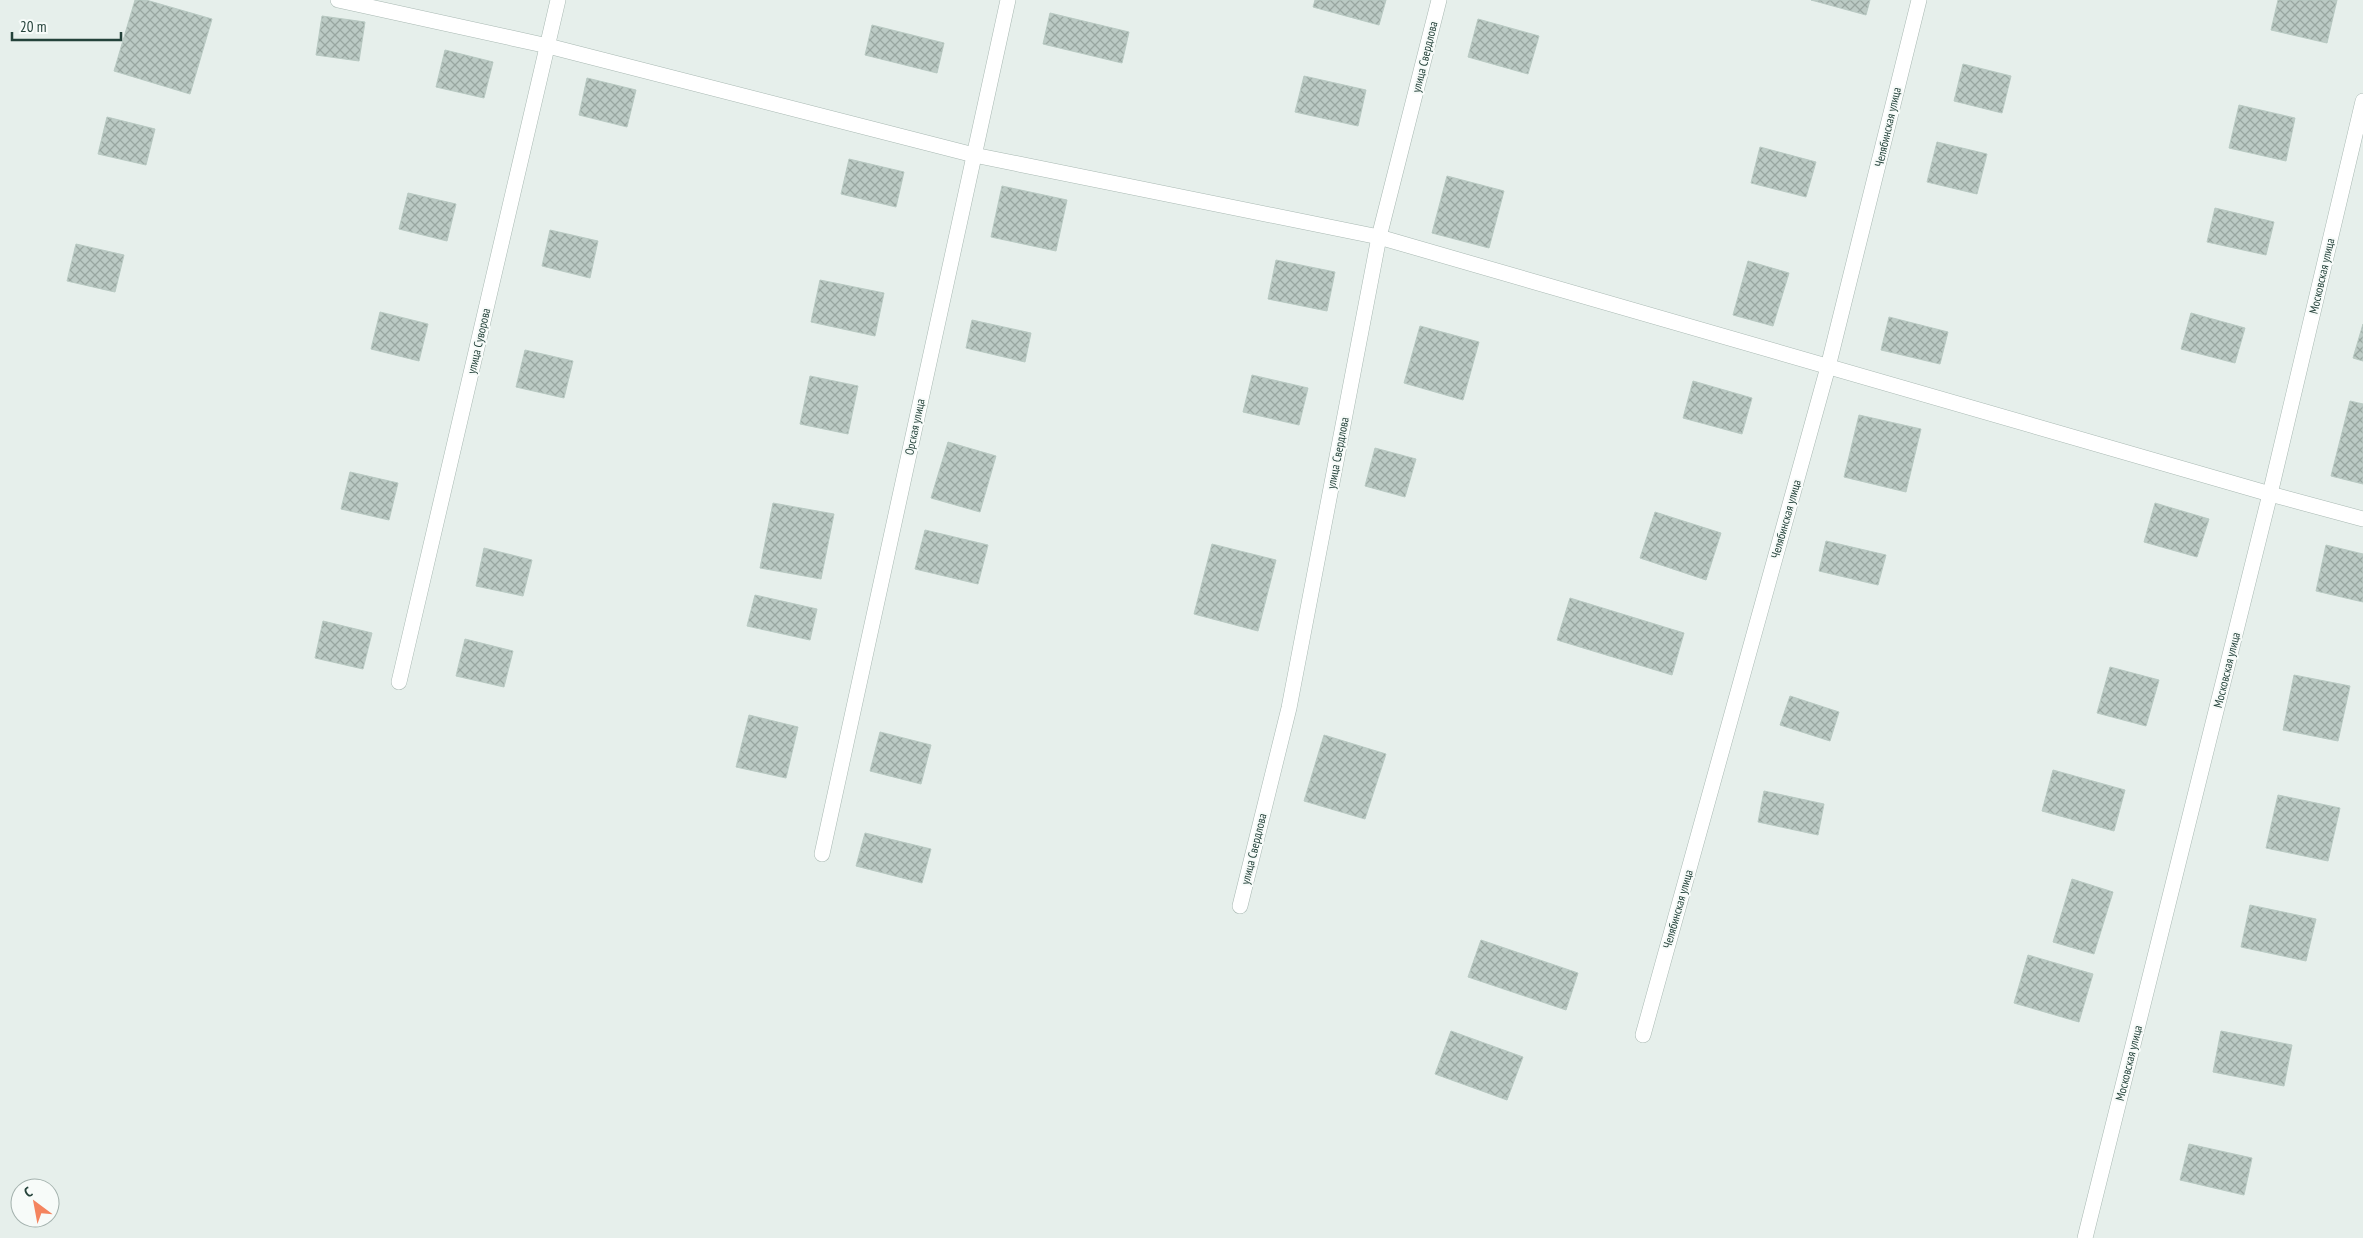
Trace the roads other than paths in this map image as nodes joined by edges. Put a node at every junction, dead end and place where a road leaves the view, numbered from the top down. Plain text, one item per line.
1 (338, 0) edge
2 (558, 0) edge
3 (1008, 0) edge
4 (1439, 0) edge
5 (1918, 0) edge
6 (548, 46) junction
7 (2363, 101) edge
8 (974, 155) junction
9 (1379, 237) junction
10 (1828, 366) junction
11 (2270, 494) junction
12 (2363, 519) edge
13 (398, 682) dead end
14 (822, 854) dead end
15 (1240, 906) dead end
16 (1643, 1035) dead end
17 (2085, 1238) edge

1 - 6 street
2 - 6 street, улица Суворова
3 - 8 street, Орская улица
4 - 9 street, улица Свердлова
5 - 10 street, Челябинская улица
6 - 8 street
6 - 13 street, улица Суворова
7 - 11 street, Московская улица
8 - 9 street
8 - 14 street, Орская улица
9 - 10 street
9 - 15 street, улица Свердлова
10 - 11 street
10 - 16 street, Челябинская улица
11 - 12 street
11 - 17 street, Московская улица

